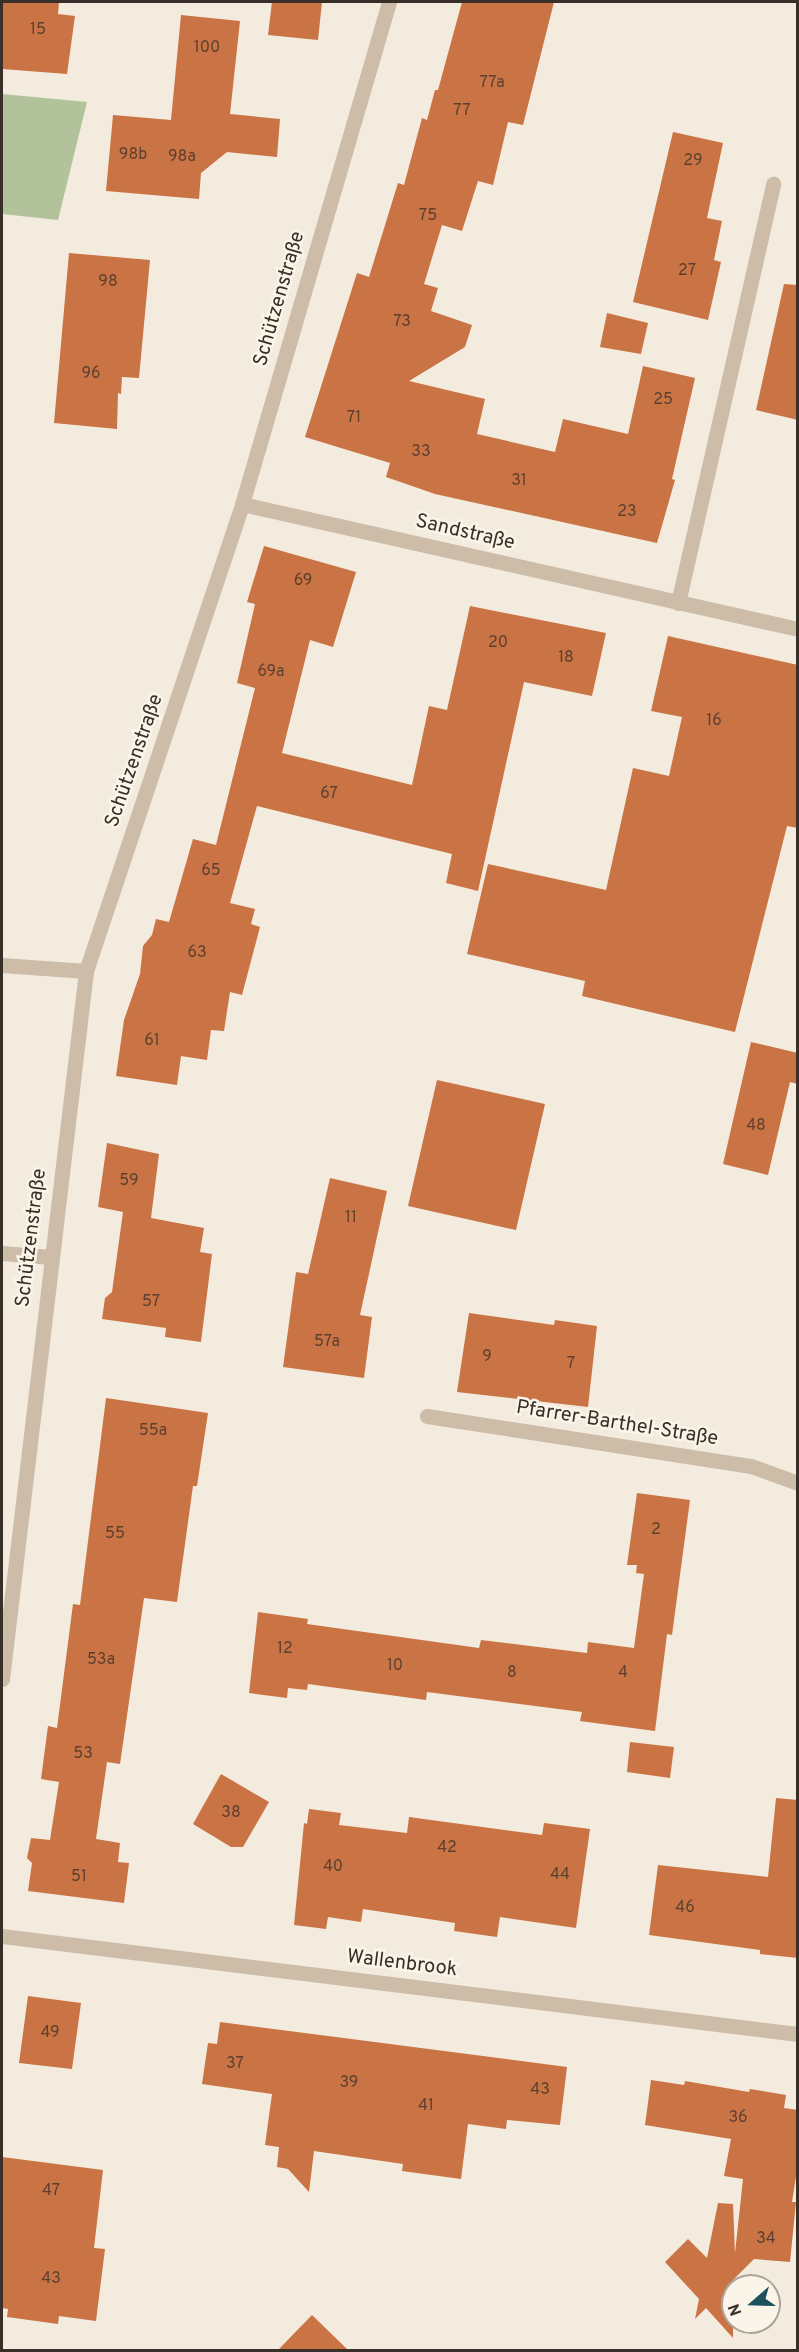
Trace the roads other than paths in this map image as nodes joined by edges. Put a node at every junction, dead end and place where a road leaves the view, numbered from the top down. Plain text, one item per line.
1 (389, 2) edge
2 (773, 184) dead end
3 (242, 504) junction
4 (678, 603) junction
5 (798, 629) edge
6 (2, 965) edge
7 (86, 971) junction
8 (2, 1253) edge
9 (51, 1257) junction
10 (428, 1416) dead end
11 (798, 1483) edge
12 (9, 1554) edge
13 (2, 1679) edge
14 (2, 1936) edge
15 (798, 2034) edge

1 - 3 street, Schützenstraße
2 - 4 street
3 - 4 street, Sandstraße
3 - 7 street, Schützenstraße
4 - 5 street, Sandstraße
6 - 7 street
7 - 9 street, Schützenstraße
8 - 9 street
9 - 12 street, Schützenstraße
10 - 11 street, Pfarrer-Barthel-Straße
12 - 13 street, Schützenstraße
14 - 15 street, Wallenbrook

